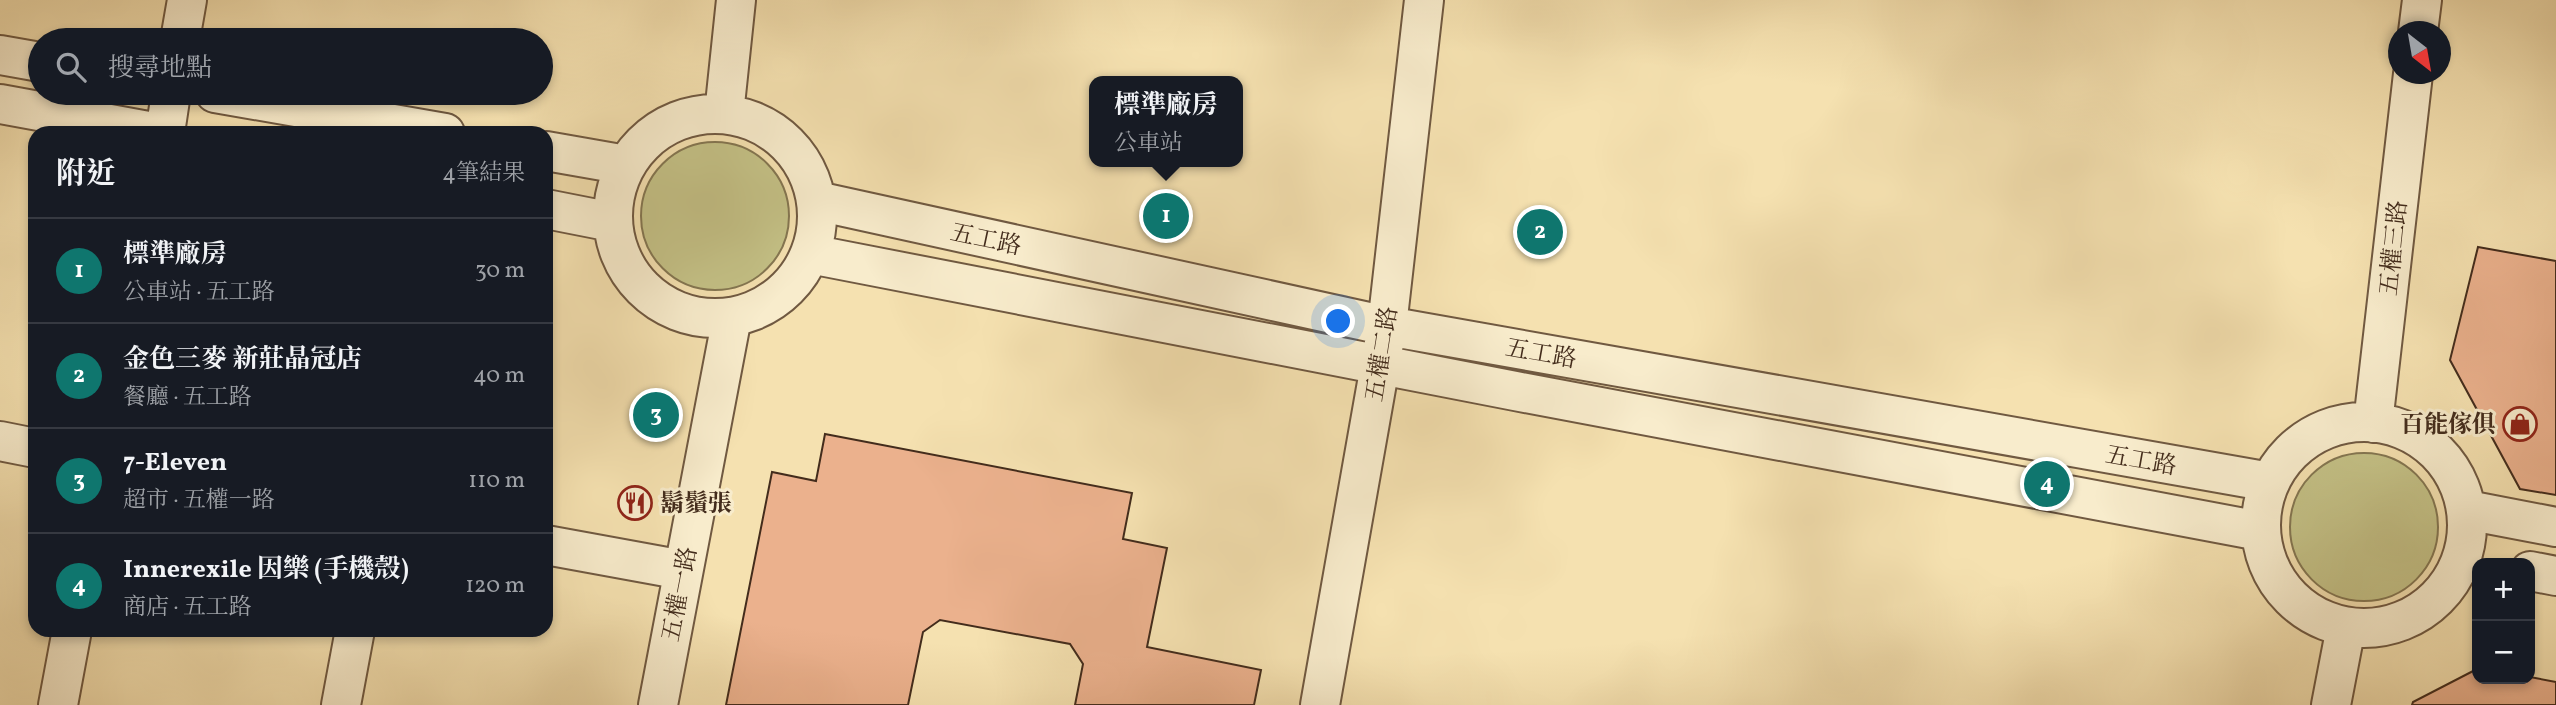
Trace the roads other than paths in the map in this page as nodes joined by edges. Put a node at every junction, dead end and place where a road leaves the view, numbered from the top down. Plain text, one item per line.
1 (187, 0) edge
2 (736, 0) edge
3 (1424, 0) edge
4 (2421, 0) edge
5 (2419, 21) edge
6 (182, 28) edge
7 (0, 55) edge
8 (28, 60) edge
9 (2412, 84) edge
10 (0, 104) edge
11 (169, 105) edge
12 (284, 105) edge
13 (724, 114) junction
14 (121, 126) edge
15 (166, 126) edge
16 (405, 126) edge
17 (553, 152) edge
18 (626, 165) junction
19 (817, 201) junction
20 (553, 210) edge
21 (612, 222) junction
22 (810, 254) junction
23 (732, 317) junction
24 (1387, 326) junction
25 (1380, 365) junction
26 (2373, 422) junction
27 (0, 441) edge
28 (28, 447) edge
29 (2270, 482) junction
30 (2467, 510) junction
31 (2556, 527) edge
32 (2260, 531) junction
33 (553, 546) edge
34 (2475, 558) edge
35 (2472, 564) edge
36 (683, 570) junction
37 (2535, 572) edge
38 (2556, 576) edge
39 (2346, 627) junction
40 (71, 637) edge
41 (354, 637) edge
42 (58, 705) edge
43 (341, 705) edge
44 (657, 705) edge
45 (1320, 705) edge
46 (2331, 705) edge

1 - 6 street
2 - 13 street
3 - 24 street, 五權二路
4 - 5 street
7 - 8 street
9 - 26 street, 五權三路
10 - 14 street
11 - 15 street
12 - 16 street
13 - 18 street
13 - 19 street
17 - 18 street
18 - 21 street
19 - 22 street
19 - 24 street, 五工路
20 - 21 street
21 - 23 street
22 - 23 street
22 - 25 street, 五工路
23 - 36 street, 五權一路
24 - 25 street, 五權二路
24 - 29 street, 五工路
25 - 32 street, 五工路
25 - 45 street, 五權二路
26 - 29 street
26 - 30 street
27 - 28 street
29 - 32 street
30 - 31 street
30 - 34 street
32 - 39 street
33 - 36 street
35 - 39 street
36 - 44 street, 五權一路
37 - 38 street
39 - 46 street
40 - 42 street
41 - 43 street

